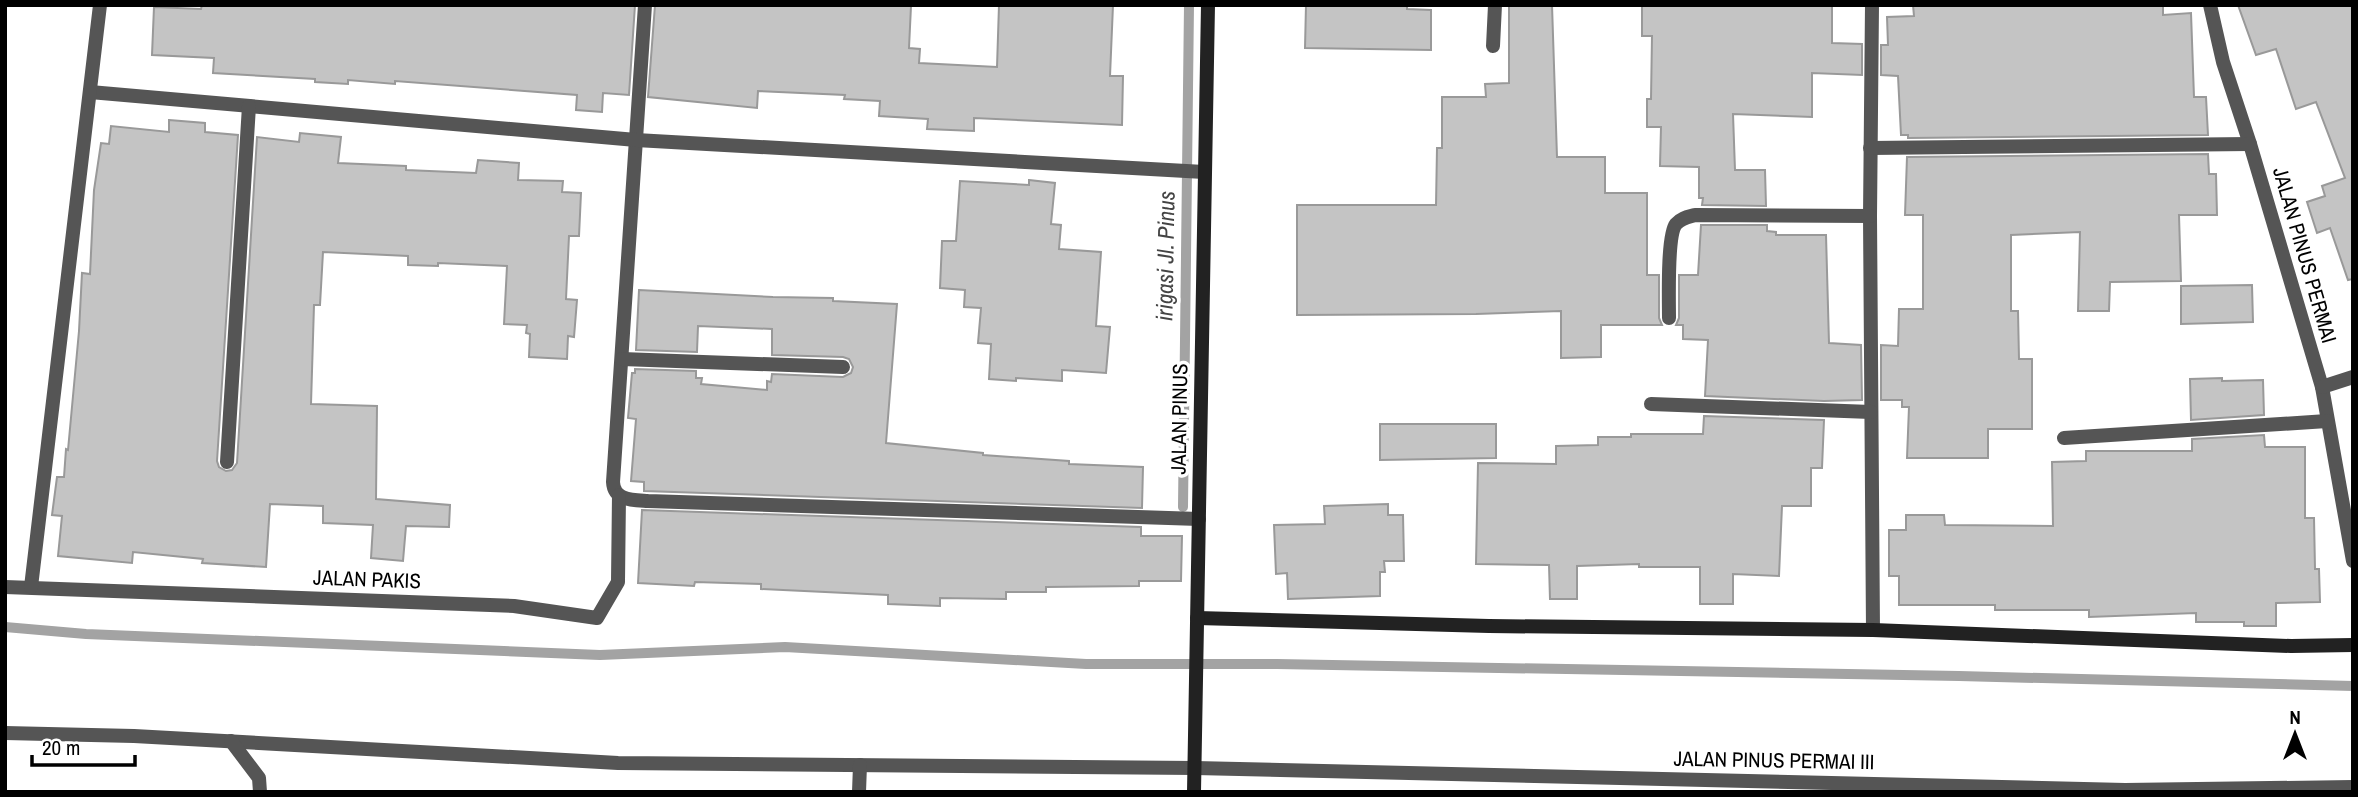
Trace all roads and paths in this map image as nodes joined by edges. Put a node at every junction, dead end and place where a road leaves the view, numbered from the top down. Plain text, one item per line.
1 (100, 5) edge
2 (645, 5) edge
3 (1208, 5) edge
4 (1495, 5) edge
5 (1872, 5) edge
6 (2210, 5) edge
7 (1493, 46) dead end
8 (90, 92) junction
9 (249, 106) junction
10 (636, 140) junction
11 (2250, 144) junction
12 (1870, 148) junction
13 (1204, 172) junction
14 (1870, 216) junction
15 (1669, 318) dead end
16 (622, 359) junction
17 (843, 367) dead end
18 (2353, 377) edge
19 (2322, 387) junction
20 (1651, 404) dead end
21 (1871, 412) junction
22 (2327, 421) junction
23 (2064, 438) dead end
24 (228, 463) dead end
25 (619, 495) junction
26 (1199, 519) junction
27 (2353, 561) edge
28 (5, 587) edge
29 (31, 587) junction
30 (1197, 618) junction
31 (1873, 630) junction
32 (2353, 645) edge
33 (5, 733) edge
34 (231, 741) junction
35 (860, 765) junction
36 (1195, 768) junction
37 (2353, 787) edge
38 (2125, 791) edge
39 (260, 792) edge
40 (859, 792) edge
41 (1194, 792) edge

1 - 8 street
2 - 10 street
3 - 13 street, JALAN PINUS
4 - 7 street
5 - 12 street
6 - 11 street, JALAN PINUS PERMAI
8 - 9 street
8 - 29 street
9 - 10 street
9 - 24 street
10 - 13 street
10 - 16 street
11 - 12 street
11 - 19 street, JALAN PINUS PERMAI
12 - 14 street
13 - 26 street, JALAN PINUS
14 - 15 street
14 - 21 street
16 - 17 street
16 - 25 street
18 - 19 street
19 - 22 street, JALAN PINUS PERMAI
20 - 21 street
21 - 31 street
22 - 23 street
22 - 27 street, JALAN PINUS PERMAI
25 - 26 street
25 - 29 street, JALAN PAKIS
26 - 30 street, JALAN PINUS
28 - 29 street, JALAN PAKIS
30 - 31 street
30 - 36 street, JALAN PINUS
31 - 32 street
33 - 34 street, JALAN PINUS PERMAI III
34 - 35 street, JALAN PINUS PERMAI III
34 - 39 street
35 - 36 street, JALAN PINUS PERMAI III
35 - 40 street
36 - 38 street, JALAN PINUS PERMAI III
36 - 41 street, JALAN PINUS
37 - 38 street, JALAN PINUS PERMAI III

